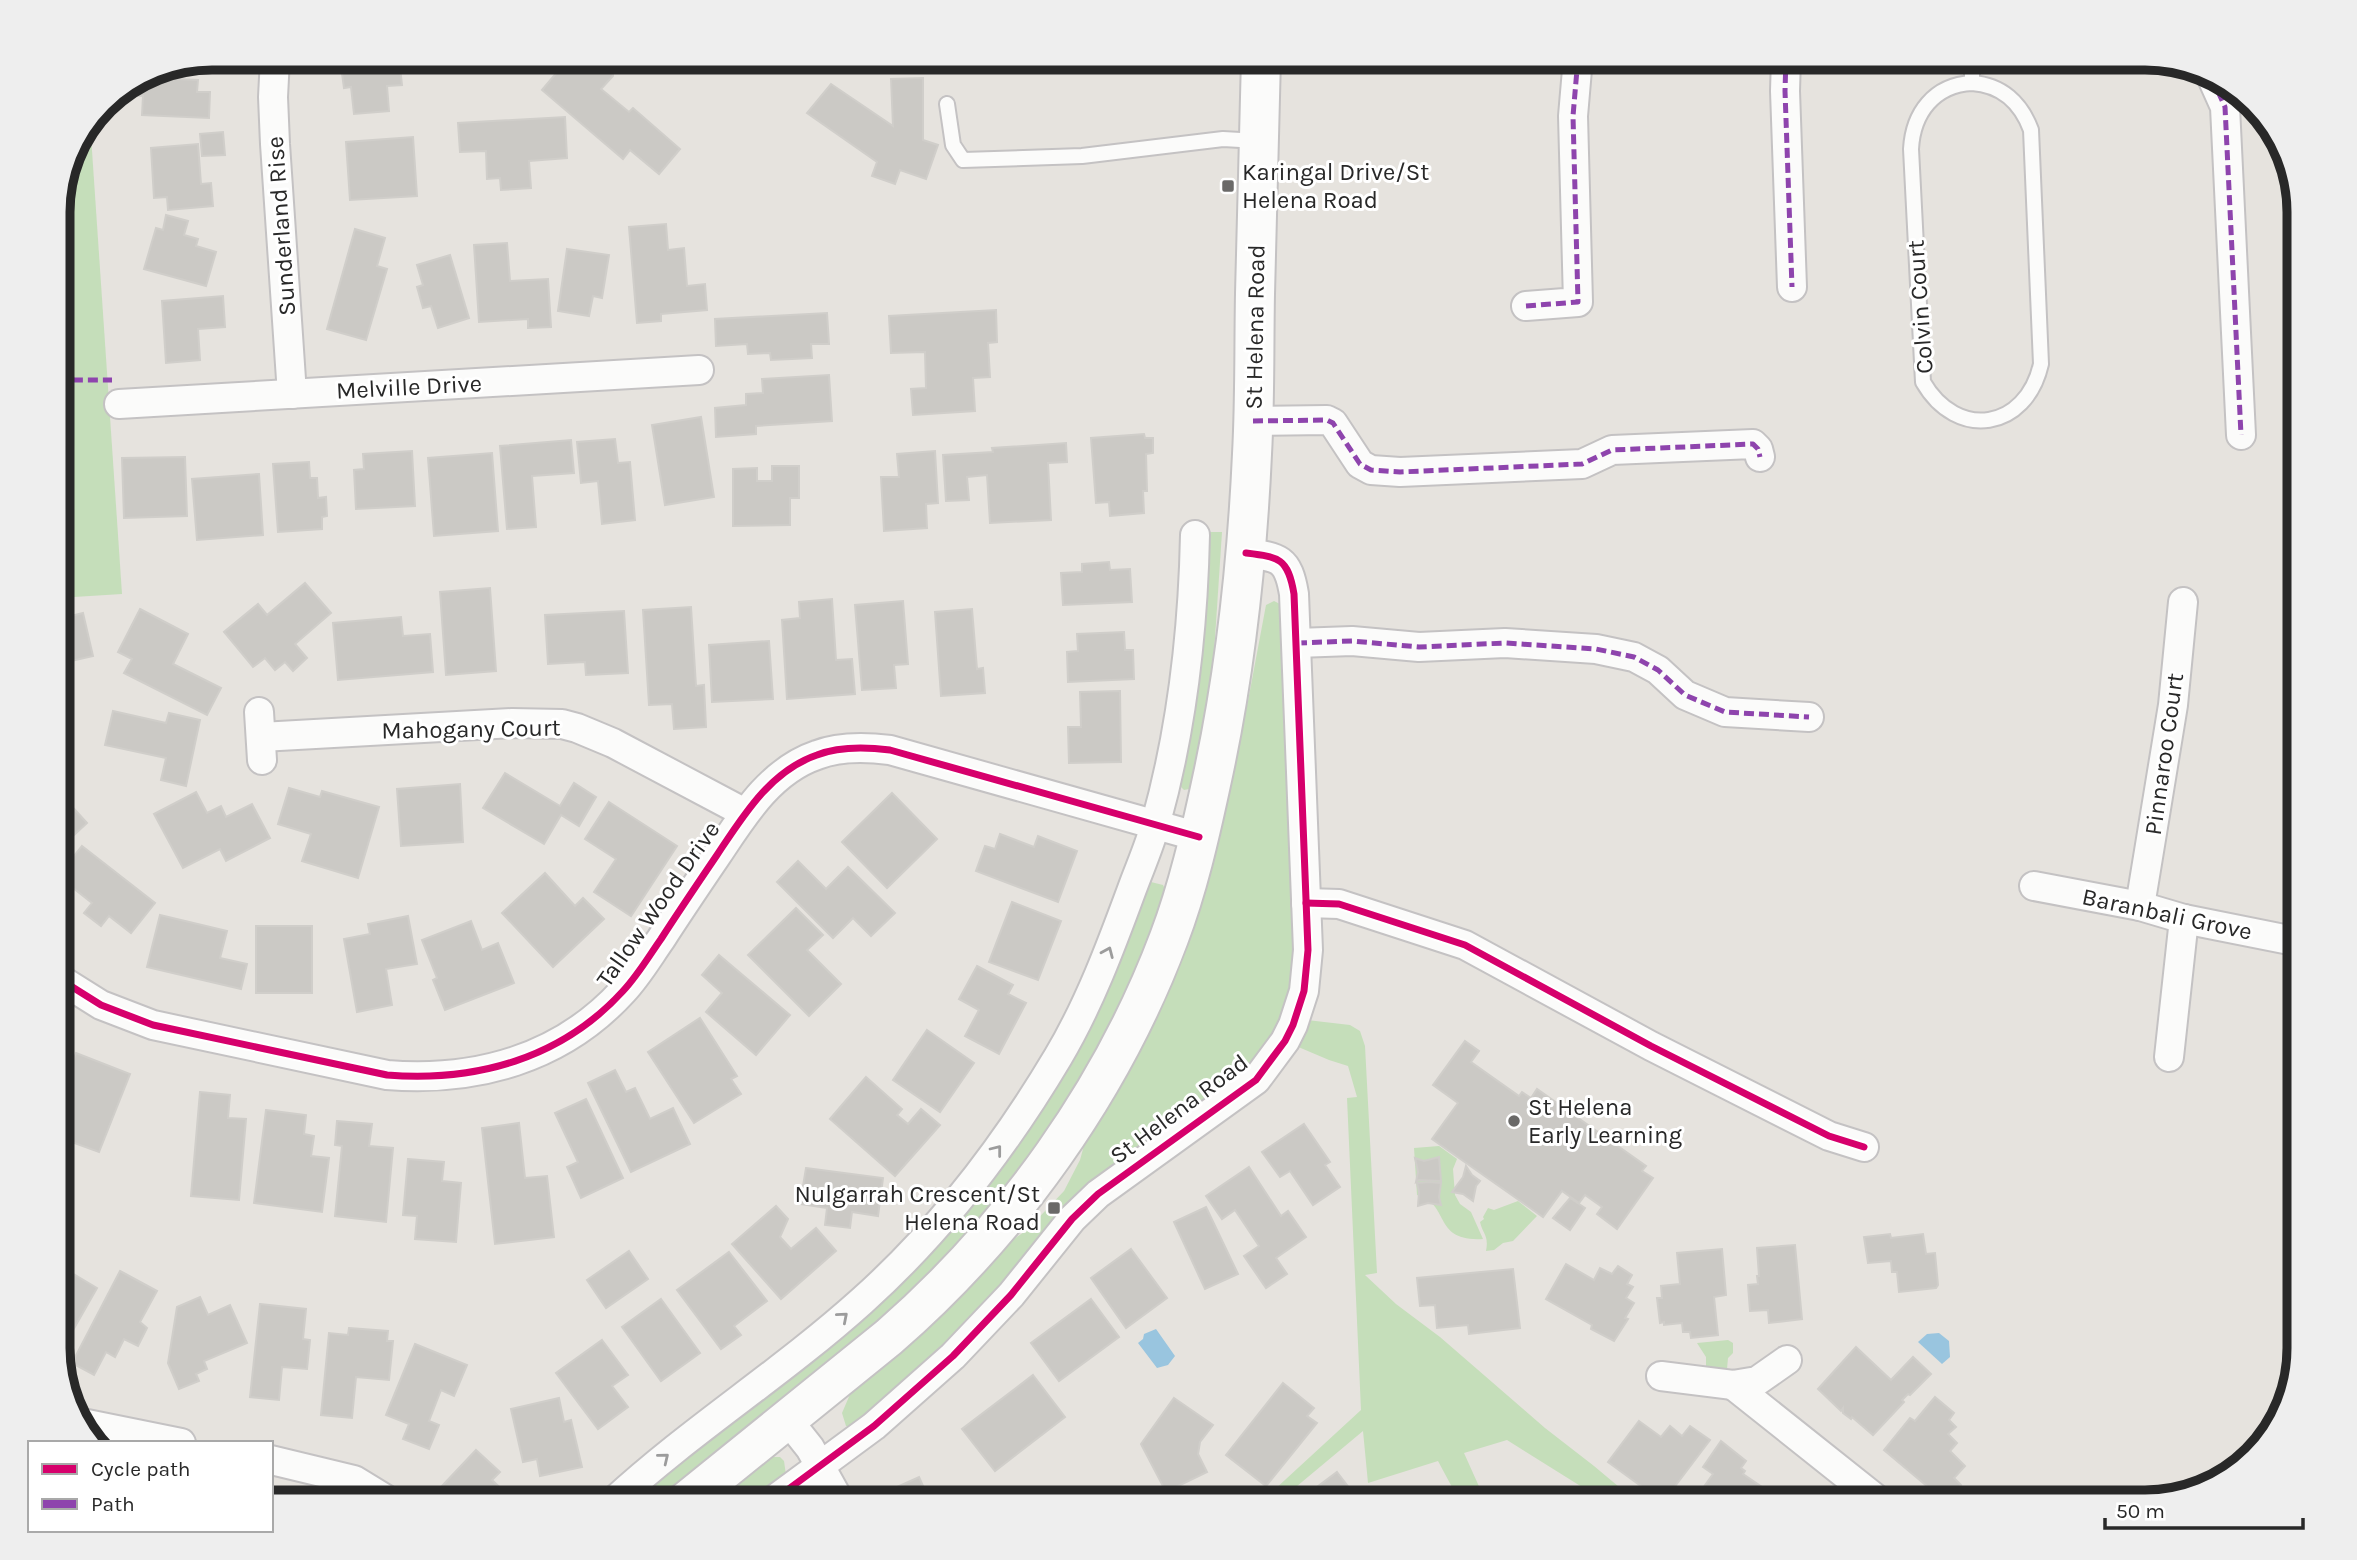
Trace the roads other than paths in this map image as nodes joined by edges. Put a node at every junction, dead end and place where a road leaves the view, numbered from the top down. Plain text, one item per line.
1 (274, 70) edge
2 (1261, 70) edge
3 (1577, 70) edge
4 (1786, 70) edge
5 (1972, 70) edge
6 (1972, 83) junction
7 (2217, 90) edge
8 (947, 104) dead end
9 (1259, 141) junction
10 (1792, 287) dead end
11 (1526, 306) dead end
12 (699, 370) dead end
13 (292, 394) junction
14 (119, 404) dead end
15 (1253, 421) junction
16 (2241, 435) dead end
17 (1760, 457) dead end
18 (1195, 535) dead end
19 (1246, 553) junction
20 (2183, 602) dead end
21 (1297, 643) junction
22 (1809, 718) dead end
23 (261, 736) dead end
24 (745, 813) junction
25 (1155, 825) junction
26 (1199, 837) junction
27 (2034, 886) dead end
28 (1306, 903) junction
29 (2140, 906) junction
30 (2184, 919) junction
31 (2287, 940) edge
32 (70, 986) edge
33 (2169, 1057) dead end
34 (1864, 1147) dead end
35 (1787, 1360) dead end
36 (1661, 1376) dead end
37 (1733, 1385) junction
38 (788, 1419) junction
39 (93, 1425) edge
40 (171, 1441) edge
41 (273, 1460) edge
42 (821, 1466) junction
43 (370, 1490) edge
44 (627, 1490) edge
45 (700, 1490) edge
46 (788, 1490) edge
47 (834, 1490) edge
48 (1865, 1490) edge

1 - 13 street, Sunderland Rise
2 - 9 main road, St Helena Road
3 - 11 street
4 - 10 street
5 - 6 lane
6 - 6 lane, Colvin Court
7 - 16 street
8 - 9 lane
9 - 15 main road, St Helena Road
12 - 13 street, Melville Drive
13 - 14 street, Melville Drive
15 - 17 street
15 - 19 main road, St Helena Road
18 - 25 street
19 - 21 street, St Helena Road
19 - 26 main road, St Helena Road
20 - 29 street, Pinnaroo Court
21 - 22 street
21 - 28 street, St Helena Road
23 - 24 street, Mahogany Court
24 - 25 street, Tallow Wood Drive
24 - 32 street, Tallow Wood Drive
25 - 26 street, Tallow Wood Drive
44 -> 25 street
26 - 38 main road, St Helena Road
27 - 29 street, Baranbali Grove
28 - 34 street
28 - 42 street, St Helena Road
29 - 30 street, Baranbali Grove
30 - 31 street, Baranbali Grove
30 - 33 street
35 - 37 street
36 - 37 street
37 - 48 street
38 - 42 street
38 - 45 main road, St Helena Road
39 - 40 street
41 - 43 street
42 - 46 street, St Helena Road
42 - 47 street

